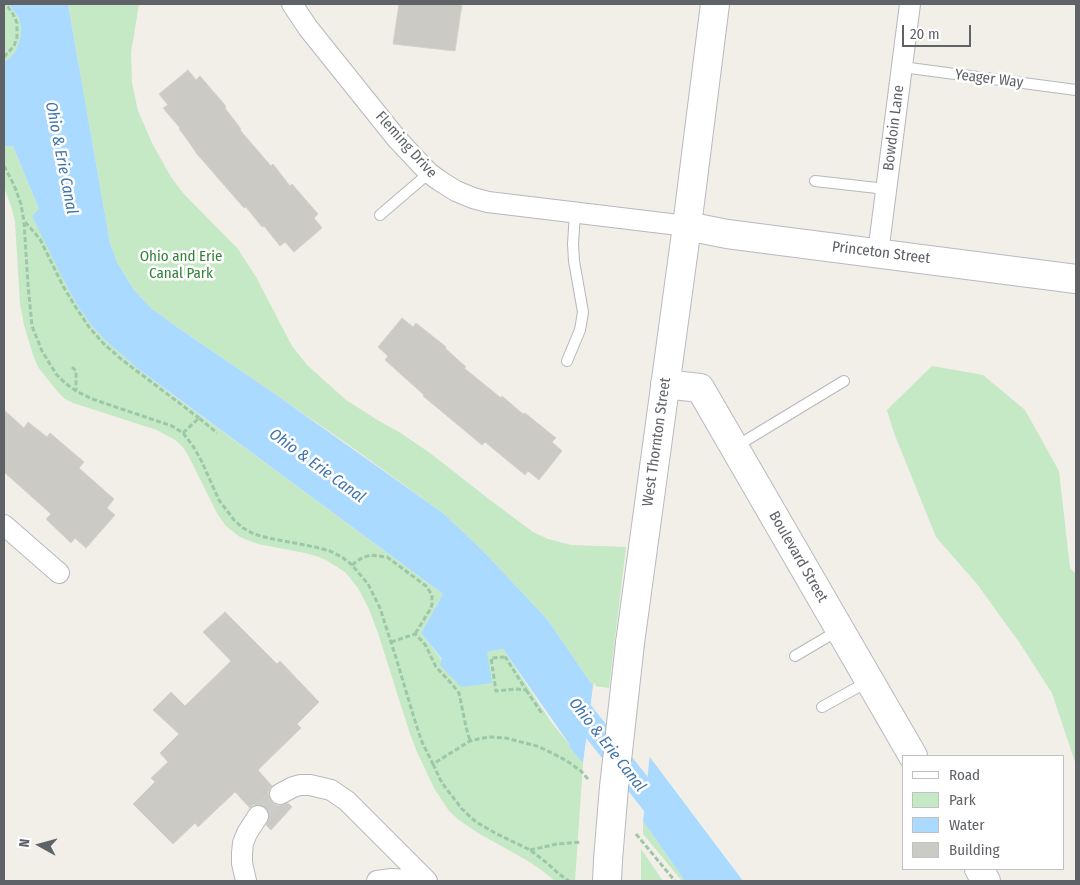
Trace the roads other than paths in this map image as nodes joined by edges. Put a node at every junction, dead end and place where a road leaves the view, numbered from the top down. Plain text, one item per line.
1 (292, 4) edge
2 (714, 4) edge
3 (910, 4) edge
4 (902, 67) junction
5 (1076, 90) edge
6 (429, 173) junction
7 (815, 181) dead end
8 (886, 189) junction
9 (575, 213) junction
10 (380, 215) dead end
11 (686, 226) junction
12 (878, 253) junction
13 (1076, 280) edge
14 (567, 360) dead end
15 (844, 381) dead end
16 (665, 384) junction
17 (734, 448) junction
18 (4, 525) edge
19 (59, 573) dead end
20 (840, 629) junction
21 (795, 656) dead end
22 (870, 681) junction
23 (822, 707) dead end
24 (913, 755) edge
25 (280, 794) tunnel mouth
26 (258, 816) tunnel mouth
27 (608, 870) edge
28 (980, 870) edge
29 (246, 881) edge
30 (377, 881) edge
31 (425, 881) edge
32 (986, 881) edge

1 - 6 street, Fleming Drive
2 - 11 street, West Thornton Street
3 - 4 street, Bowdoin Lane
4 - 5 lane, Yeager Way
4 - 8 street, Bowdoin Lane
6 - 9 street, Fleming Drive
6 - 10 lane
7 - 8 lane
8 - 12 street, Bowdoin Lane
9 - 11 street, Fleming Drive
9 - 14 lane
11 - 12 street, Princeton Street
11 - 16 street, West Thornton Street
12 - 13 street, Princeton Street
15 - 17 lane
16 - 17 street, Boulevard Street
16 - 27 street, West Thornton Street, bridge
17 - 20 street, Boulevard Street
18 - 19 street
20 - 21 lane
20 - 22 street, Boulevard Street
22 - 23 lane
22 - 24 street, Boulevard Street
25 - 31 street
26 - 29 street
28 - 32 street
30 - 31 street

